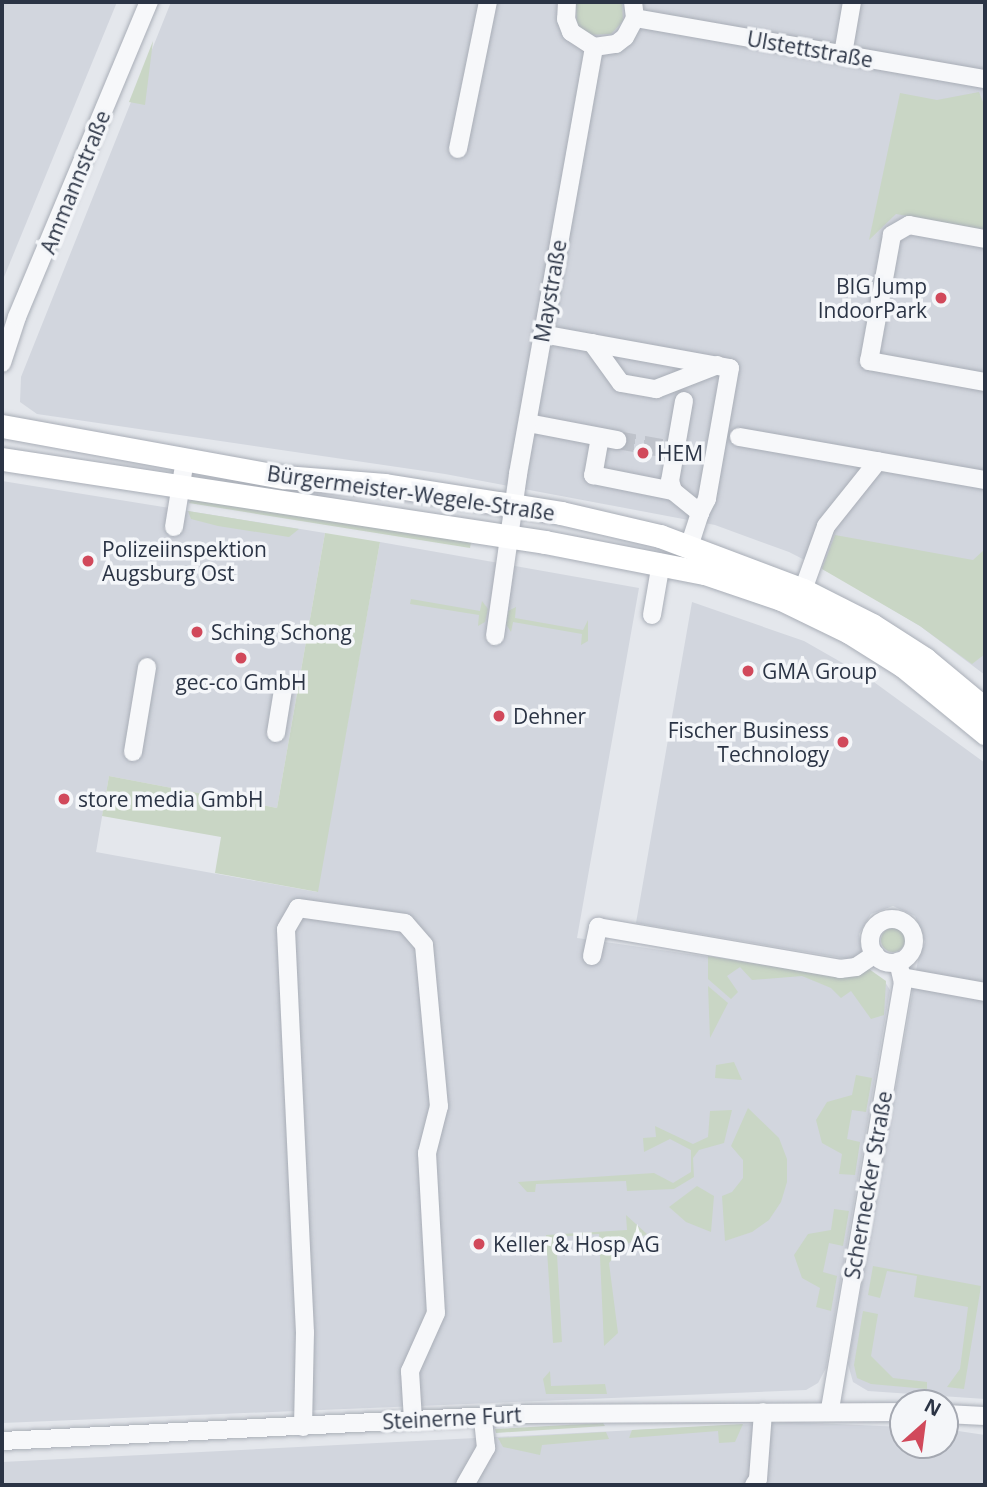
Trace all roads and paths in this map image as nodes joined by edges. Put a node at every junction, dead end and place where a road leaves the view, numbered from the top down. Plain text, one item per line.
1 (149, 2) edge
2 (488, 2) edge
3 (852, 2) edge
4 (560, 3) edge
5 (634, 10) edge
6 (594, 47) junction
7 (843, 54) junction
8 (983, 83) edge
9 (458, 149) dead end
10 (985, 239) edge
11 (542, 334) junction
12 (592, 343) junction
13 (2, 363) edge
14 (718, 365) junction
15 (985, 382) edge
16 (684, 401) dead end
17 (528, 423) junction
18 (2, 426) edge
19 (739, 437) dead end
20 (2, 459) edge
21 (185, 460) junction
22 (878, 461) junction
23 (985, 480) edge
24 (181, 483) junction
25 (673, 491) junction
26 (514, 506) junction
27 (700, 513) junction
28 (173, 527) dead end
29 (509, 536) junction
30 (689, 546) junction
31 (661, 563) junction
32 (803, 590) junction
33 (652, 615) dead end
34 (495, 636) dead end
35 (147, 667) dead end
36 (284, 690) dead end
37 (985, 709) edge
38 (276, 733) dead end
39 (985, 733) edge
40 (133, 752) dead end
41 (875, 954) junction
42 (593, 956) dead end
43 (900, 970) junction
44 (985, 992) edge
45 (830, 1409) junction
46 (889, 1411) edge
47 (763, 1412) junction
48 (959, 1415) edge
49 (483, 1416) junction
50 (985, 1416) edge
51 (413, 1420) junction
52 (303, 1427) junction
53 (2, 1441) edge
54 (758, 1483) edge
55 (465, 1485) edge

1 - 13 street, Ammannstraße
2 - 9 street
3 - 7 street
4 - 6 street
5 - 6 street
5 - 7 street, Ulstettstraße
6 - 11 street, Maystraße
7 - 8 street, Ulstettstraße
10 - 15 street
11 - 12 street
11 - 17 street, Maystraße
12 - 14 street
12 - 14 street
14 - 27 street
16 - 25 street
17 - 25 street
17 - 26 street, Maystraße
18 - 21 main road, Bürgermeister-Wegele-Straße
19 - 22 street
20 - 24 main road, Bürgermeister-Wegele-Straße
21 - 24 street
21 - 26 main road, Bürgermeister-Wegele-Straße
22 - 23 street
22 - 32 street
24 - 28 street
24 - 29 main road, Bürgermeister-Wegele-Straße
25 - 27 street
26 - 29 street, Maystraße
26 - 30 main road, Bürgermeister-Wegele-Straße
27 - 30 street
29 - 31 main road, Bürgermeister-Wegele-Straße
29 - 34 street, Maystraße
30 - 32 main road, Bürgermeister-Wegele-Straße
31 - 33 street
31 - 39 main road, Bürgermeister-Wegele-Straße
32 - 37 main road, Bürgermeister-Wegele-Straße
35 - 40 street
36 - 38 street
41 - 42 street
41 - 43 street
41 - 43 street, Schernecker Straße
43 - 44 street
43 - 45 street, Schernecker Straße
45 - 46 street, Steinerne Furt
45 - 47 street, Steinerne Furt
47 - 49 street, Steinerne Furt
47 - 54 street
48 - 50 street
49 - 51 street, Steinerne Furt
49 - 55 street
51 - 52 street, Steinerne Furt
51 - 52 street
52 - 53 street, Steinerne Furt

